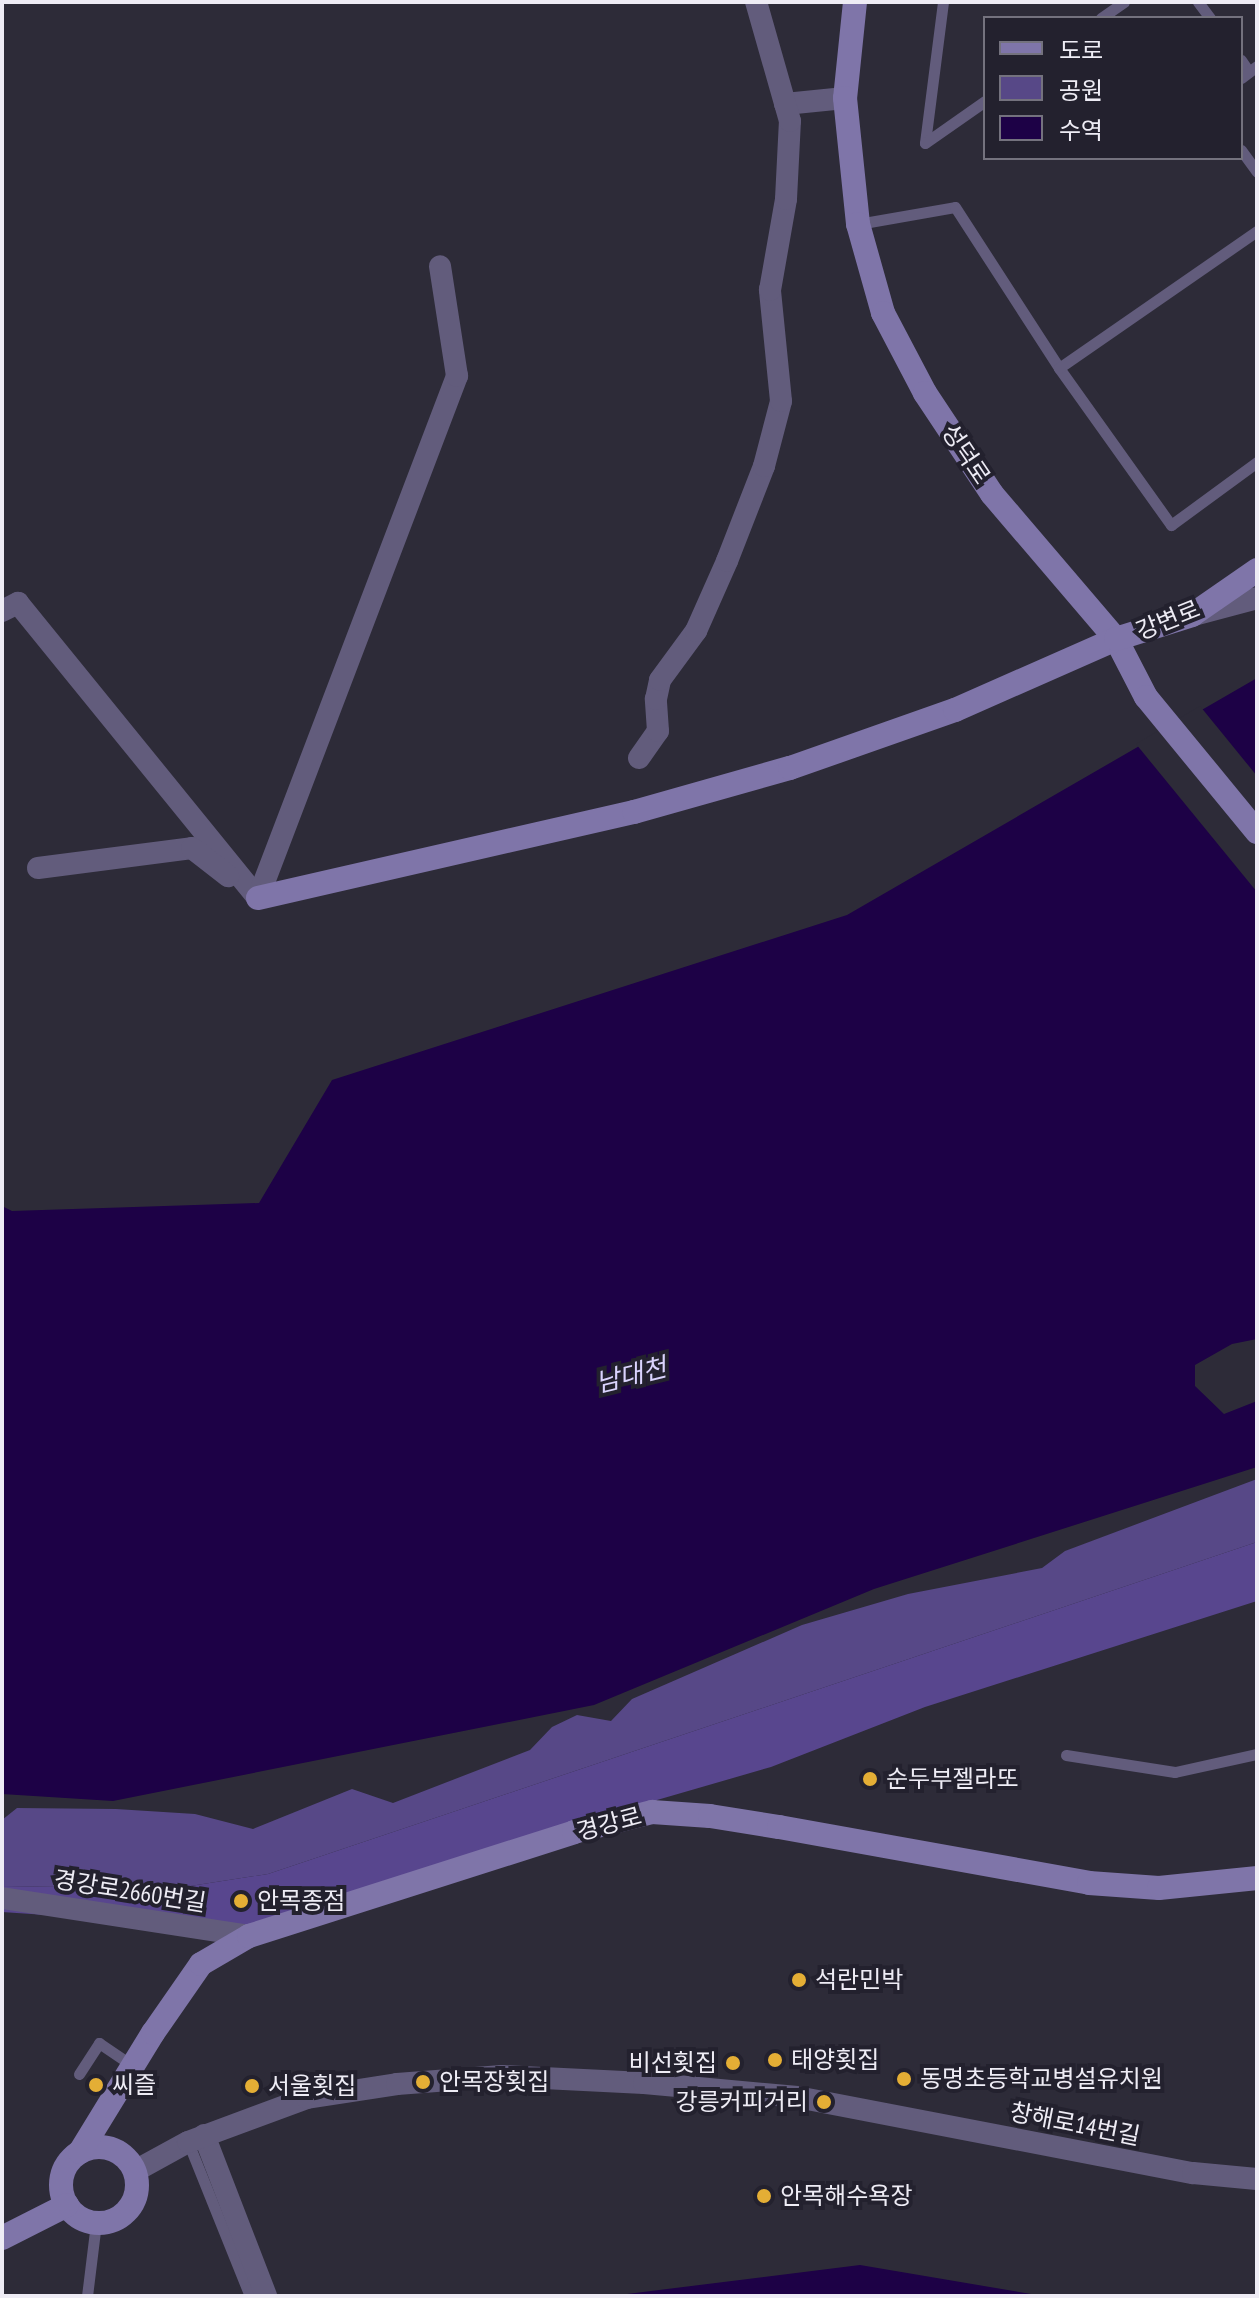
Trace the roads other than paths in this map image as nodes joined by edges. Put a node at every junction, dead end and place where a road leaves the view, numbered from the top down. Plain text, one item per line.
1 (756, 2) edge
2 (855, 2) edge
3 (943, 2) edge
4 (1124, 2) edge
5 (1104, 16) edge
6 (845, 98) junction
7 (983, 102) edge
8 (785, 104) junction
9 (1243, 153) edge
10 (1257, 172) edge
11 (858, 224) junction
12 (1257, 231) edge
13 (440, 266) dead end
14 (1059, 368) junction
15 (1257, 462) edge
16 (1257, 570) edge
17 (1257, 598) edge
18 (2, 611) edge
19 (1192, 615) junction
20 (1116, 639) junction
21 (639, 758) dead end
22 (1257, 832) edge
23 (38, 868) dead end
24 (258, 898) junction
25 (1257, 1754) edge
26 (1066, 1755) dead end
27 (1257, 1878) edge
28 (2, 1898) edge
29 (249, 1936) junction
30 (134, 2067) junction
31 (79, 2074) dead end
32 (196, 2138) junction
33 (80, 2152) junction
34 (135, 2171) junction
35 (1257, 2179) edge
36 (67, 2205) junction
37 (96, 2223) junction
38 (2, 2238) edge
39 (87, 2296) edge
40 (250, 2296) edge
41 (266, 2296) edge

1 - 8 street
2 - 6 street, 성덕로
3 - 7 lane
4 - 5 lane
6 - 8 street
6 - 11 street, 성덕로
8 - 21 street
9 - 10 lane
11 - 14 lane
11 - 20 street, 성덕로
12 - 14 lane
13 - 24 street
14 - 15 lane
16 - 19 street, 강변로
17 - 19 street
18 - 24 street
19 - 20 street, 강변로
20 - 22 street, 성덕로
20 - 24 street, 강변로
23 - 24 street
25 - 26 lane
27 - 29 street, 경강로
28 - 29 street, 경강로2660번길
29 - 30 street, 경강로
30 - 31 lane
30 - 33 street, 경강로
32 - 34 street, 창해로14번길
32 - 35 street, 창해로14번길
32 - 40 lane
32 - 41 street
33 - 34 street
33 - 36 street
34 - 37 street
36 - 37 street
36 - 38 street
37 - 39 lane

